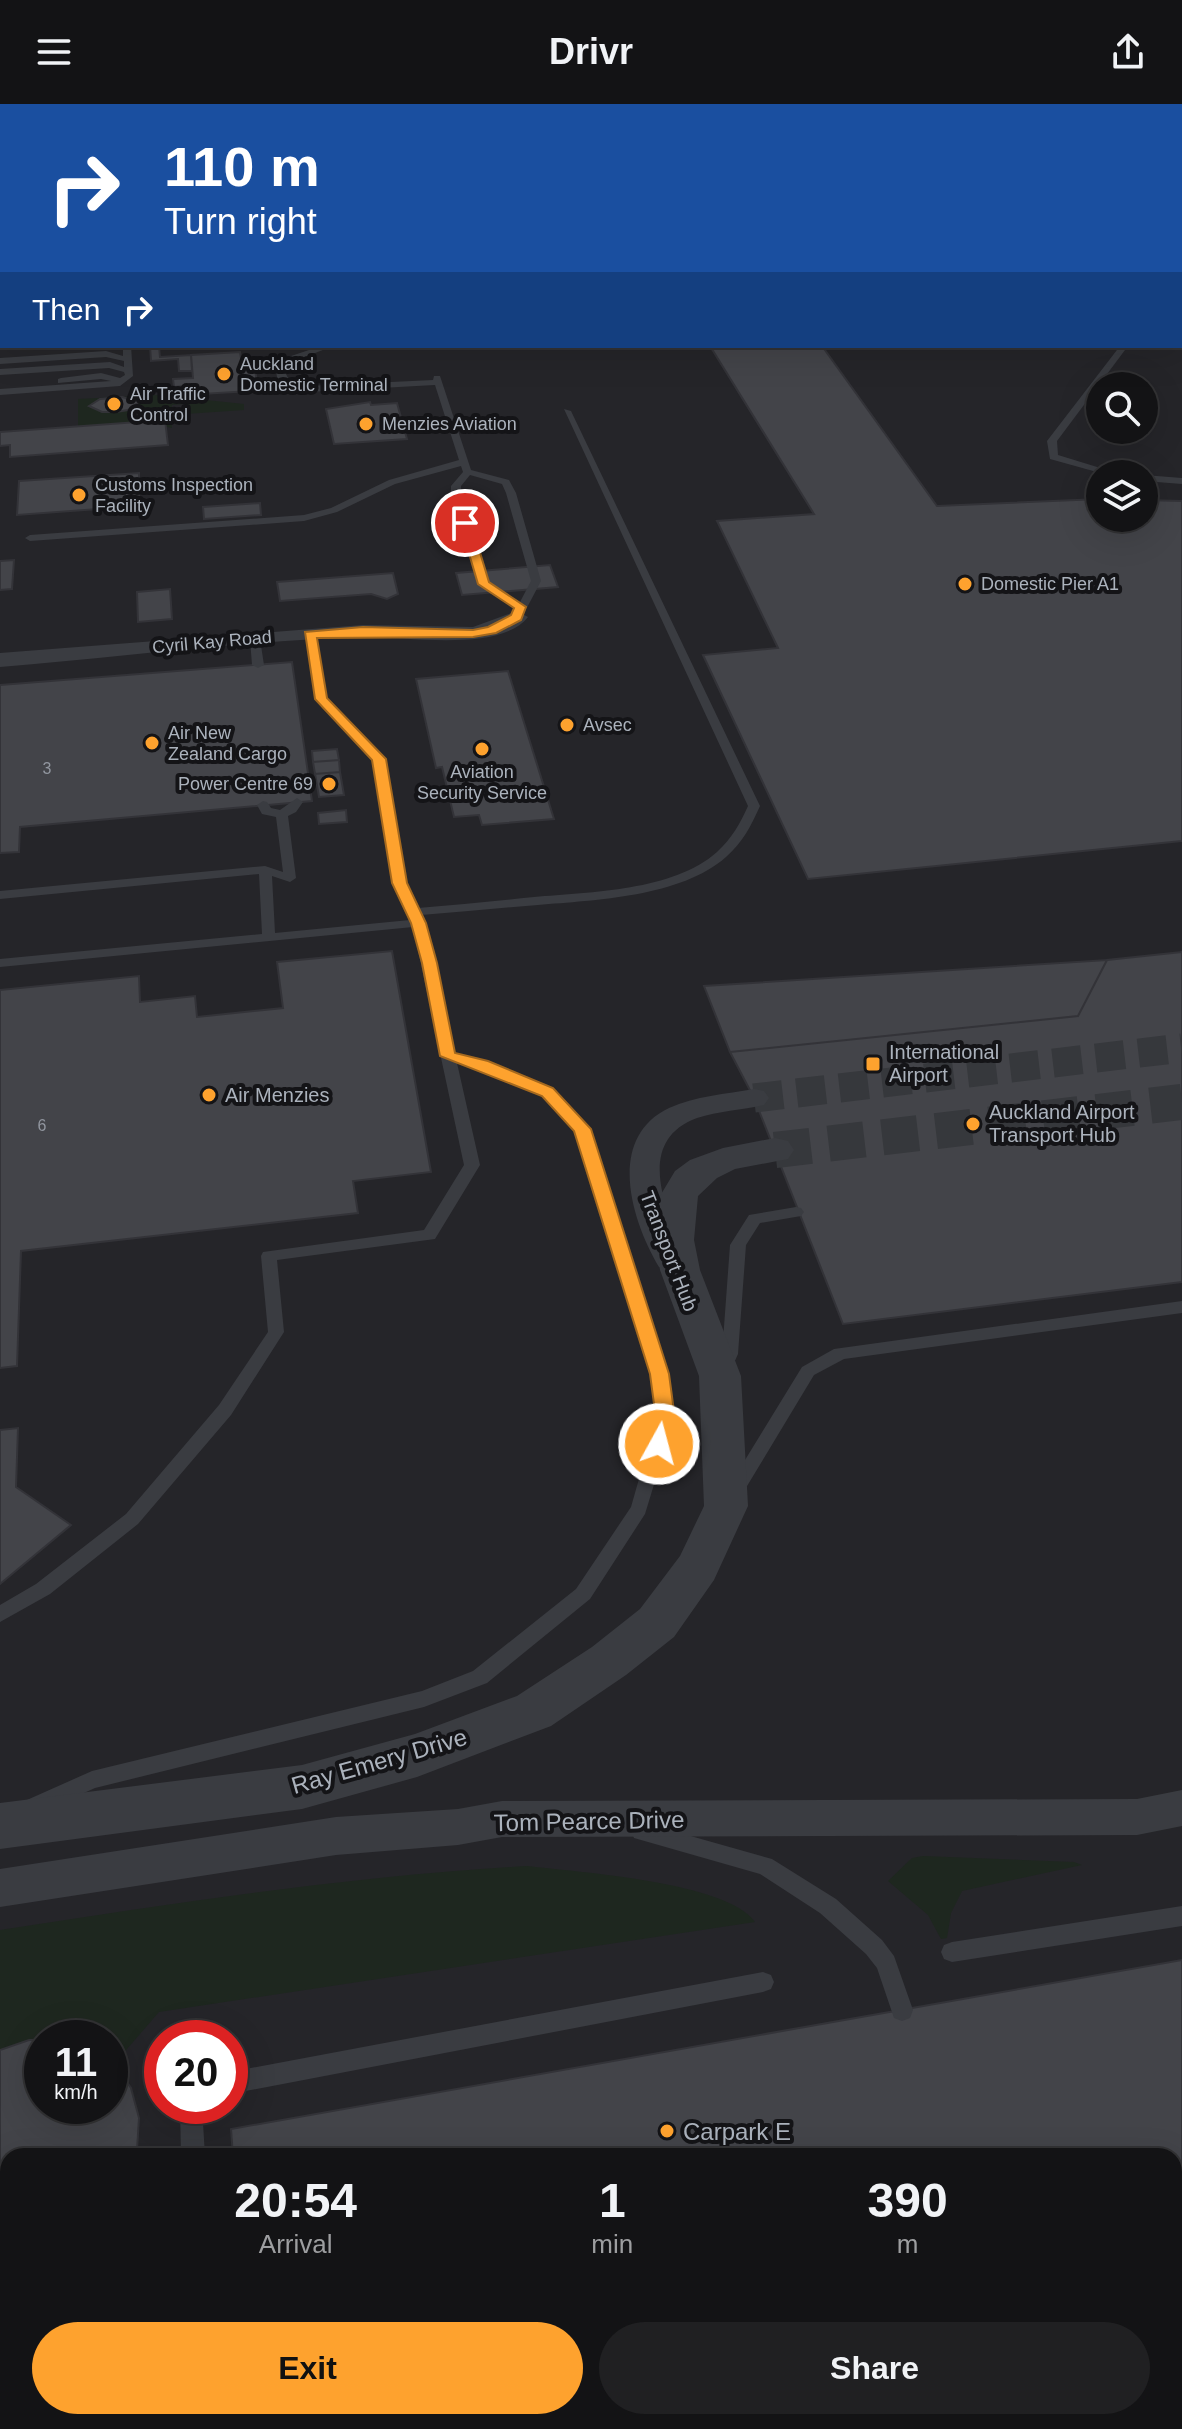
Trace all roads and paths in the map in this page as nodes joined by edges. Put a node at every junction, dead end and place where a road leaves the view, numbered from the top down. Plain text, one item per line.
1 (28, 348) edge
2 (127, 348) edge
3 (323, 348) edge
4 (1122, 348) edge
5 (0, 350) edge
6 (129, 360) junction
7 (0, 361) edge
8 (129, 371) junction
9 (0, 372) edge
10 (0, 385) edge
11 (105, 387) junction
12 (0, 392) edge
13 (567, 411) dead end
14 (1086, 466) edge
15 (466, 467) junction
16 (1158, 479) edge
17 (1182, 481) edge
18 (30, 538) dead end
19 (518, 612) junction
20 (310, 634) junction
21 (255, 639) junction
22 (0, 660) edge
23 (258, 665) dead end
24 (297, 802) dead end
25 (263, 805) dead end
26 (282, 814) junction
27 (265, 870) junction
28 (0, 895) edge
29 (416, 918) junction
30 (269, 938) junction
31 (0, 963) edge
32 (448, 1056) junction
33 (754, 1098) tunnel mouth
34 (775, 1150) tunnel mouth
35 (796, 1212) dead end
36 (1182, 1307) edge
37 (720, 1376) junction
38 (726, 1506) junction
39 (698, 1567) joint
40 (0, 1614) edge
41 (1182, 1808) edge
42 (601, 1820) junction
43 (0, 1824) edge
44 (0, 1888) edge
45 (1182, 1916) edge
46 (952, 1952) dead end
47 (763, 1982) dead end
48 (902, 2010) dead end
49 (248, 2080) edge
50 (192, 2124) edge
51 (193, 2148) edge

1 - 5 lane
2 - 6 lane
3 - 15 lane
4 - 14 lane
6 - 7 lane
6 - 8 lane
8 - 9 lane
8 - 11 lane
10 - 11 lane
11 - 12 lane
13 - 29 lane
15 - 18 lane
15 - 19 lane
15 - 19 lane
16 - 17 lane
19 - 20 street, Cyril Kay Road
20 - 21 street, Cyril Kay Road
20 - 29 lane
21 - 22 street, Cyril Kay Road
21 - 23 lane
24 - 26 lane
25 - 26 lane
26 - 27 lane
27 - 28 lane
27 - 30 lane
29 - 30 lane
29 - 32 lane
30 - 31 lane
32 - 40 lane
32 - 43 lane
33 - 37 street, Transport Hub
34 - 37 street, Transport Hub
35 - 37 lane
36 - 38 lane
37 - 38 street, Transport Hub
38 - 39 street, Transport Hub
39 - 43 street, Ray Emery Drive
41 - 42 street, Tom Pearce Drive
42 - 44 street, Tom Pearce Drive
42 - 48 lane
45 - 46 lane
47 - 49 lane
50 - 51 lane

